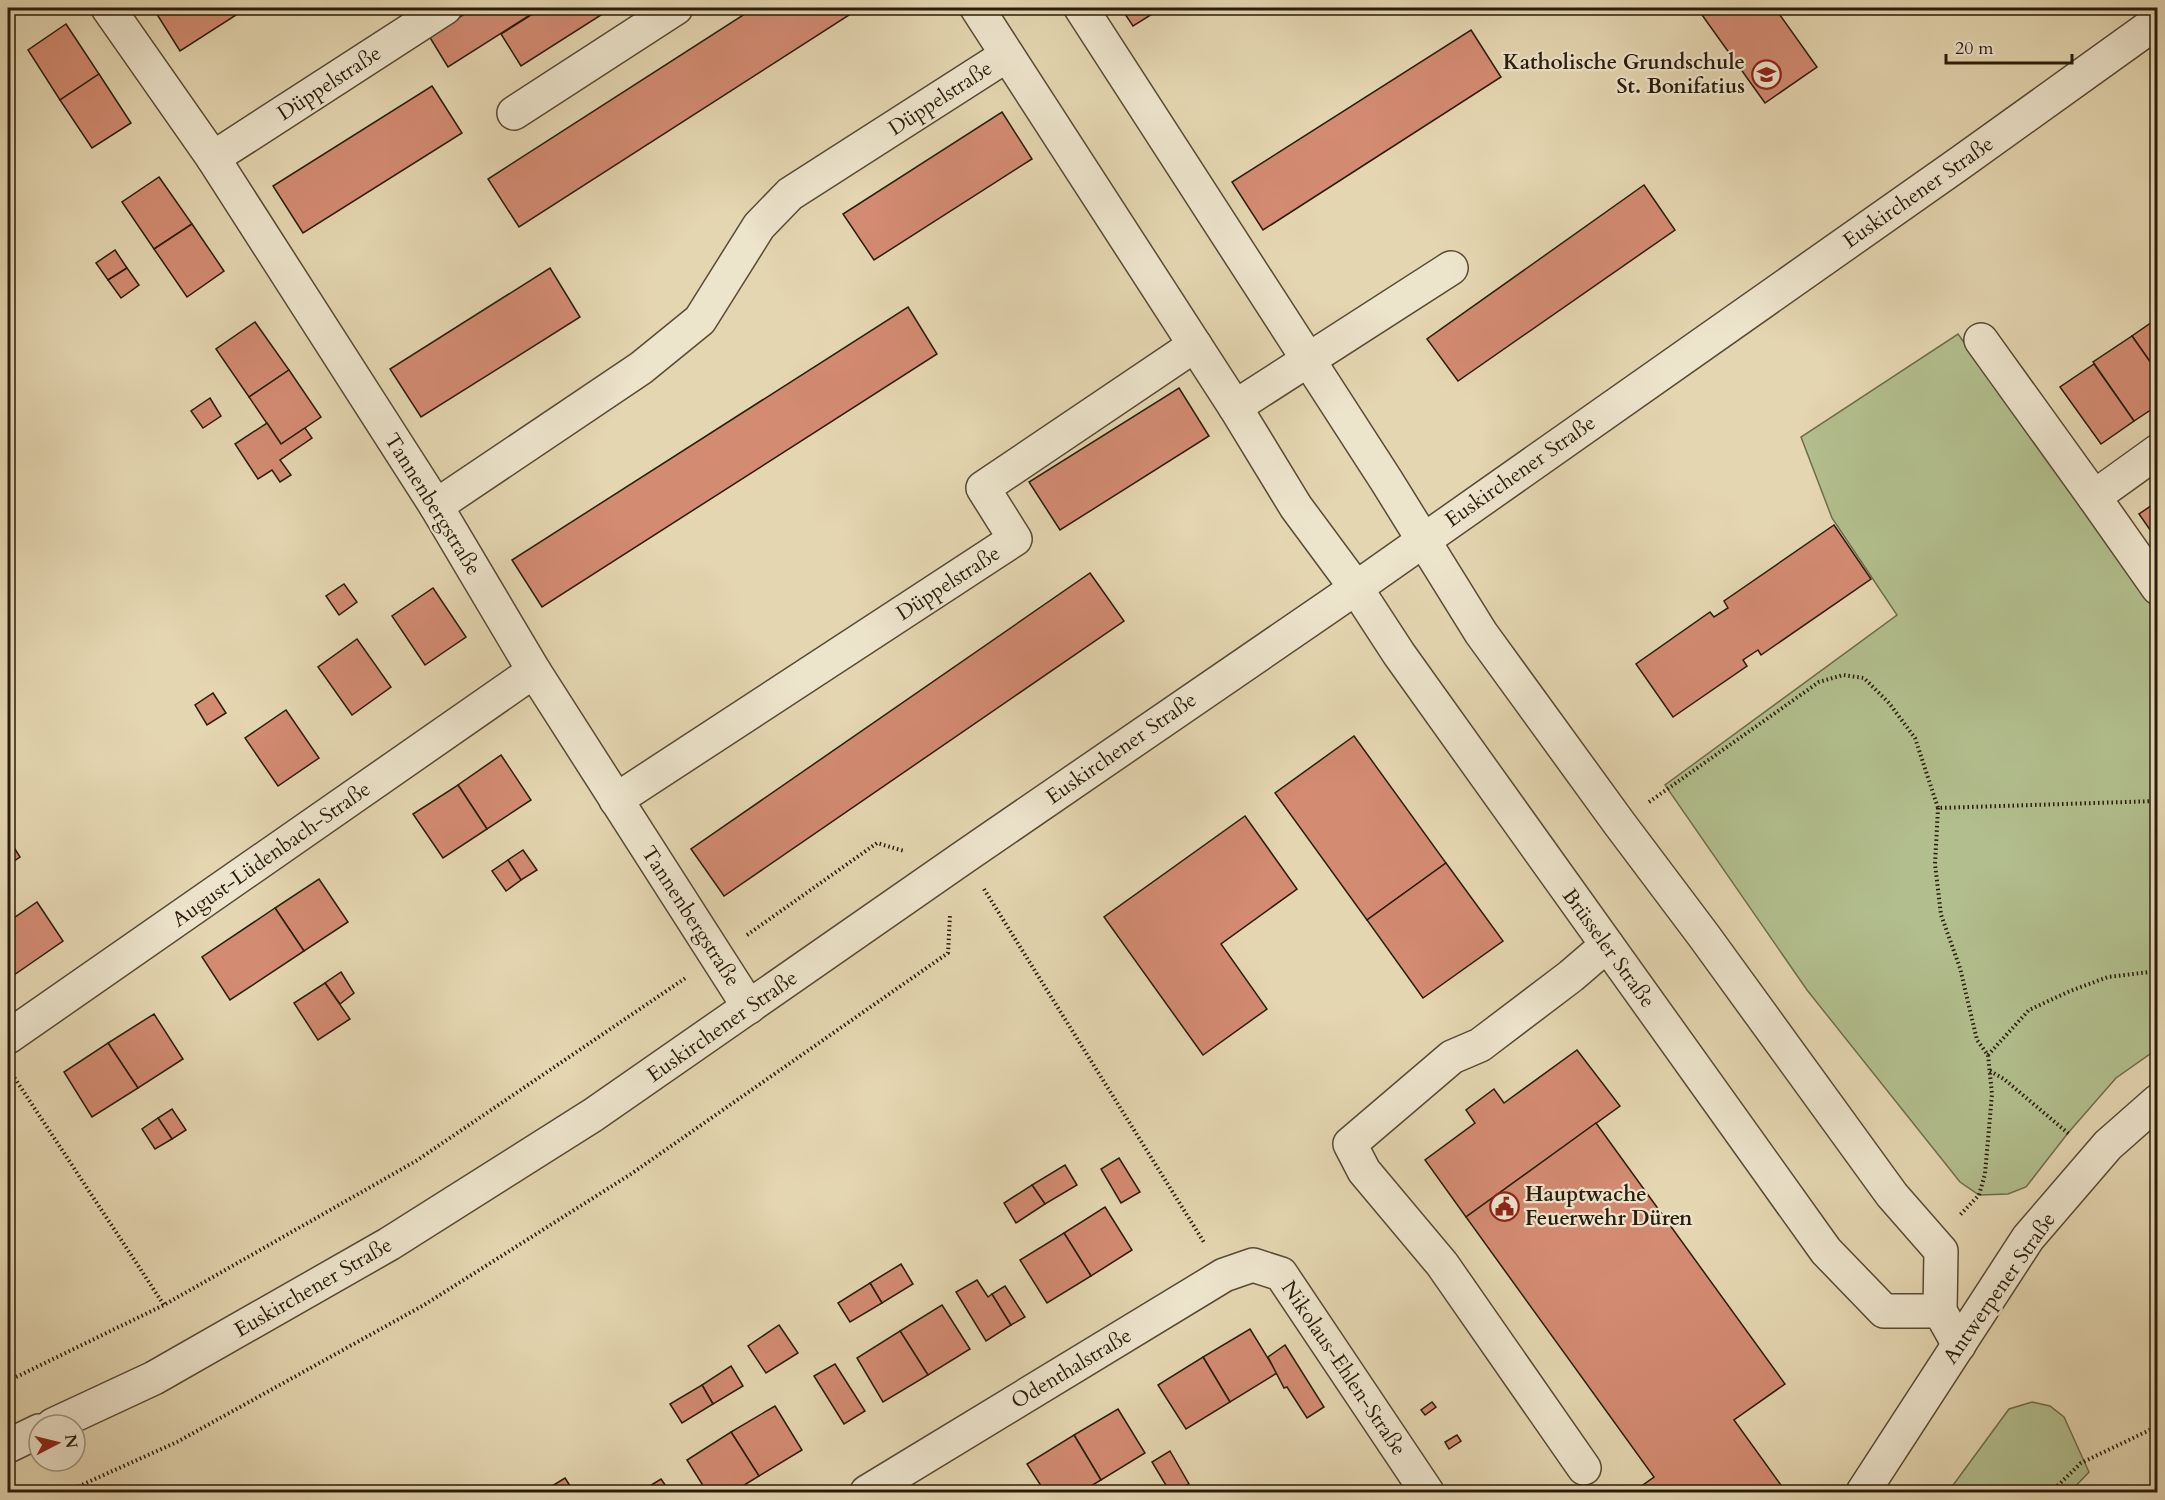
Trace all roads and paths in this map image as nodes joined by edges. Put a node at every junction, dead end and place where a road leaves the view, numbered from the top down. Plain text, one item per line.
1 (108, 8) edge
2 (445, 8) edge
3 (676, 8) edge
4 (977, 8) edge
5 (1081, 8) edge
6 (2157, 21) edge
7 (1007, 55) junction
8 (514, 113) dead end
9 (213, 158) junction
10 (1451, 268) dead end
11 (1982, 340) dead end
12 (1195, 345) junction
13 (1309, 361) junction
14 (1234, 407) junction
15 (2157, 451) edge
16 (2094, 497) junction
17 (436, 506) junction
18 (1313, 531) joint
19 (1423, 539) junction
20 (1356, 588) junction
21 (2157, 588) edge
22 (534, 671) junction
23 (616, 800) junction
24 (2157, 801) edge
25 (1938, 808) junction
26 (1619, 824) junction
27 (958, 861) junction
28 (1608, 945) junction
29 (717, 957) junction
30 (2157, 971) edge
31 (749, 1007) junction
32 (9, 1052) edge
33 (1988, 1055) junction
34 (1990, 1071) junction
35 (2157, 1101) edge
36 (2098, 1157) junction
37 (1932, 1242) junction
38 (1281, 1274) joint
39 (1224, 1275) junction
40 (164, 1305) junction
41 (1940, 1311) junction
42 (1959, 1345) junction
43 (8, 1381) edge
44 (79, 1413) edge
45 (2157, 1426) edge
46 (27, 1437) edge
47 (8, 1446) edge
48 (1584, 1468) dead end
49 (66, 1492) edge
50 (867, 1492) edge
51 (1427, 1492) edge
52 (1863, 1492) edge
53 (2051, 1492) edge

1 - 9 street, Tannenbergstraße
2 - 9 street, Düppelstraße
3 - 8 street
4 - 7 street, Düppelstraße
5 - 13 street
6 - 19 street, Euskirchener Straße
7 - 12 street, Düppelstraße
7 - 17 street, Düppelstraße
9 - 17 street, Tannenbergstraße
10 - 13 street
11 - 16 street
12 - 14 street, Düppelstraße
12 - 23 street, Düppelstraße
13 - 14 street
13 - 19 street
14 - 18 street, Düppelstraße
15 - 16 street
16 - 21 street
17 - 22 street, Tannenbergstraße
18 - 20 street, Brüsseler Straße
19 - 20 street, Euskirchener Straße
19 - 26 street
20 - 27 street, Euskirchener Straße
20 - 28 street, Brüsseler Straße
22 - 23 street, Tannenbergstraße
22 - 32 street, August-Lüdenbach-Straße
23 - 29 street, Tannenbergstraße
24 - 25 path
25 - 26 path
25 - 33 path
26 - 37 street
27 - 29 path
27 - 31 street, Euskirchener Straße
27 - 39 path
27 - 49 path
28 - 41 street, Brüsseler Straße
28 - 48 street
29 - 31 street, Tannenbergstraße
29 - 40 path
30 - 33 path
31 - 44 street, Euskirchener Straße
32 - 40 path
33 - 34 path
34 - 36 path
34 - 37 path
35 - 36 street, Antwerpener Straße
36 - 42 street, Antwerpener Straße
37 - 41 street
38 - 39 street, Odenthalstraße
38 - 51 street, Nikolaus-Ehlen-Straße
39 - 50 street, Odenthalstraße
40 - 43 path
41 - 42 street
42 - 52 street, Antwerpener Straße
45 - 53 path
46 - 47 street

